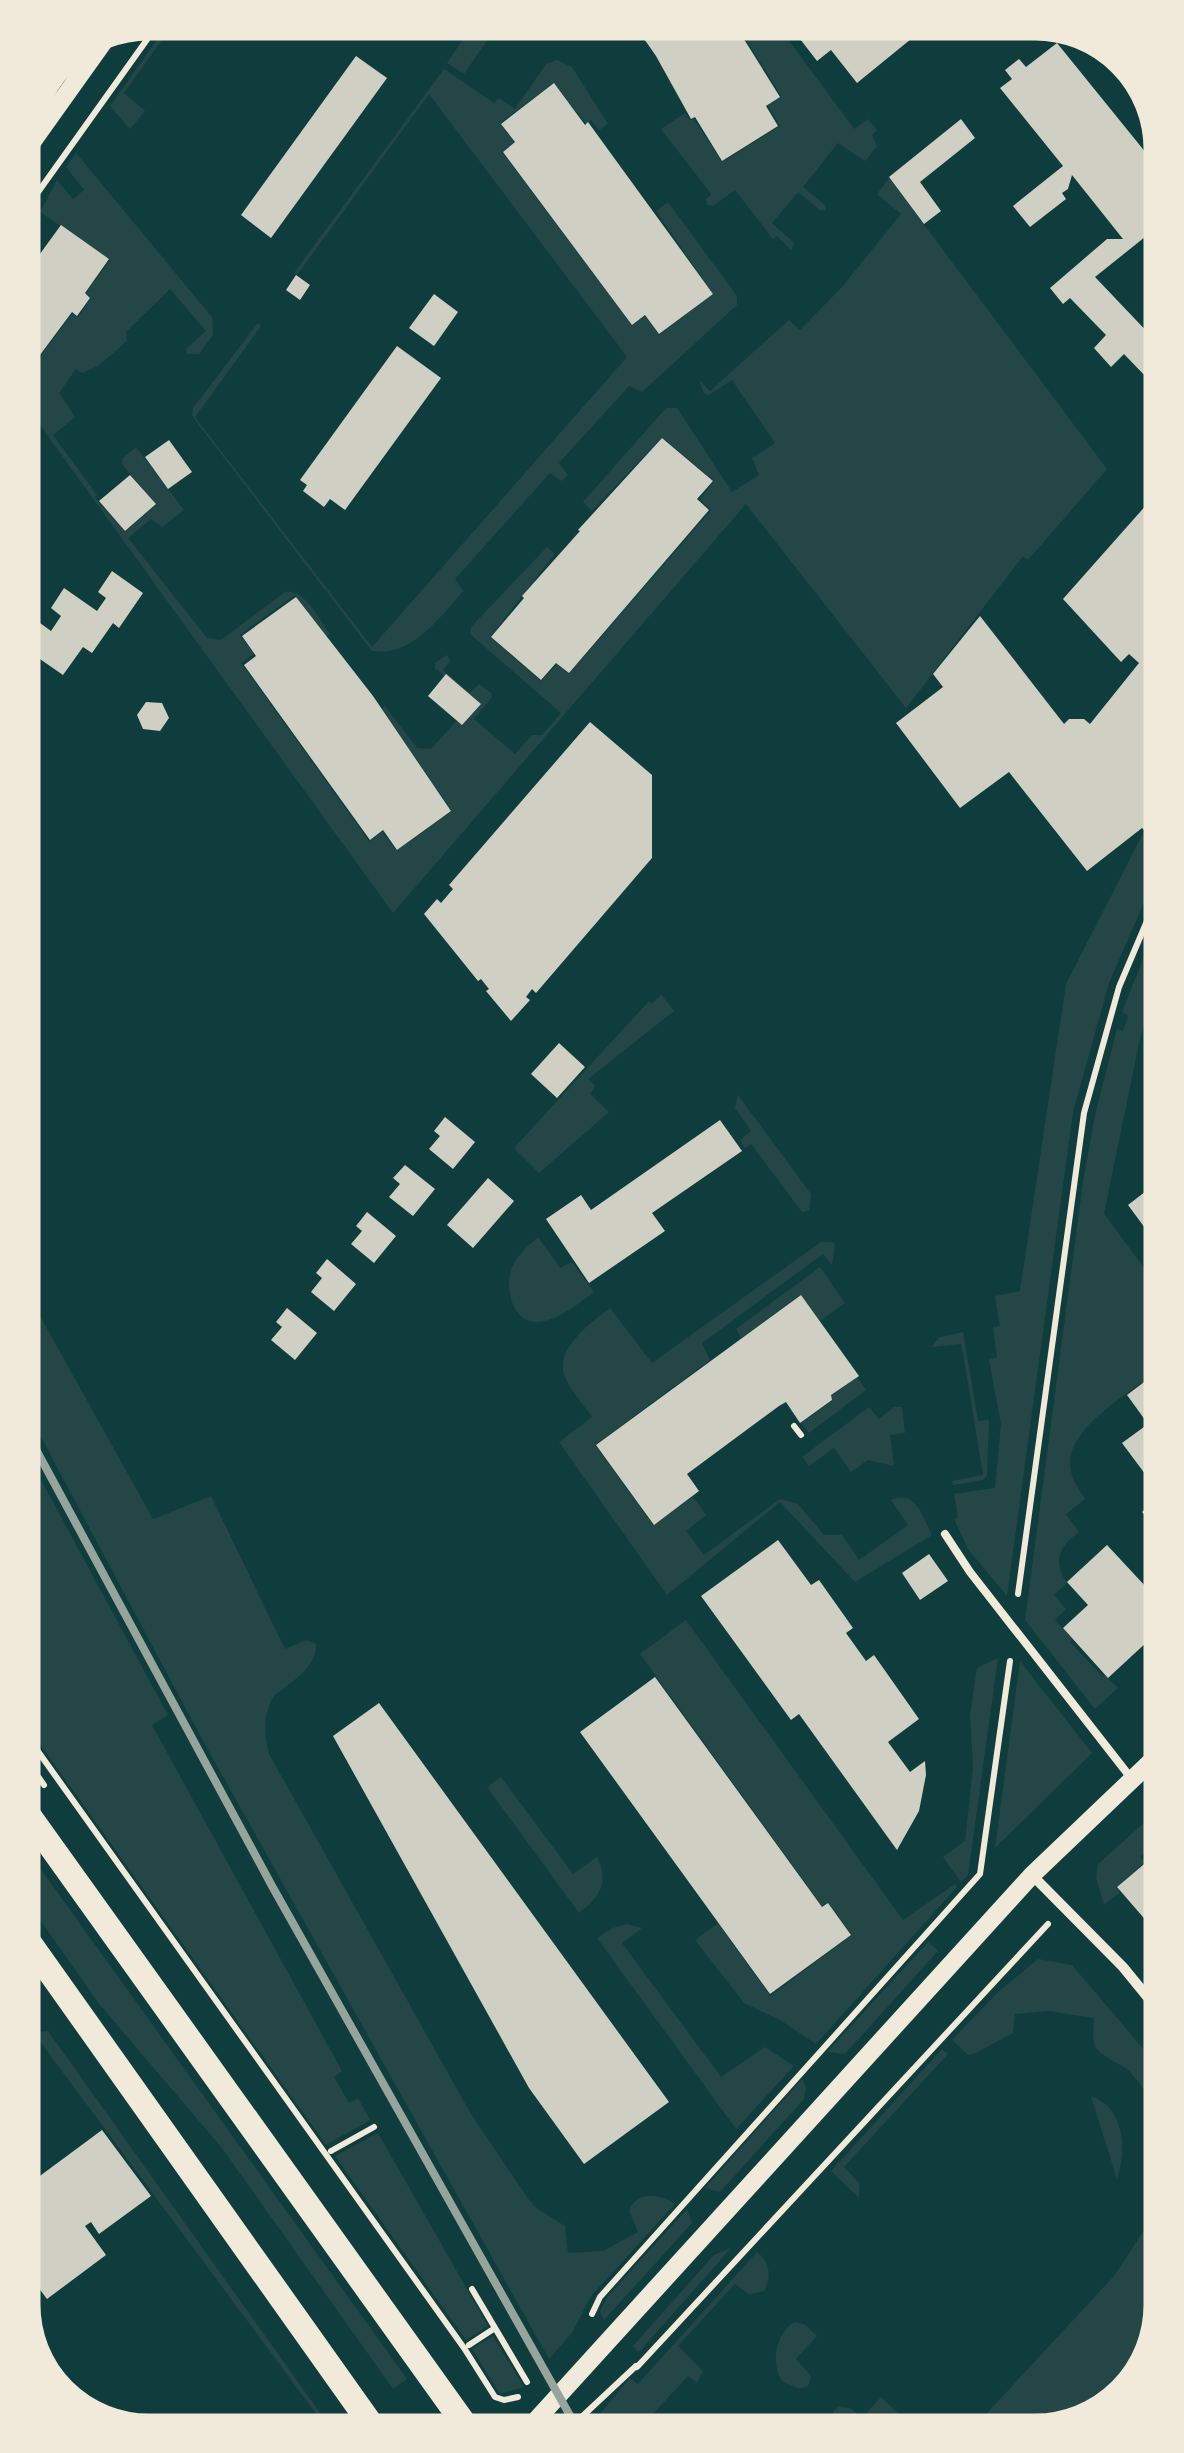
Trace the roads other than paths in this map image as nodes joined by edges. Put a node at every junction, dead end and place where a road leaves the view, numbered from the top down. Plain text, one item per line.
1 (97, 50) edge
2 (39, 133) edge
3 (945, 1534) dead end
4 (1146, 1764) edge
5 (1131, 1778) junction
6 (37, 1827) edge
7 (1032, 1875) junction
8 (37, 1955) edge
9 (1146, 1995) edge
10 (365, 2415) edge
11 (458, 2415) edge
12 (540, 2415) edge

1 - 2 street
3 - 5 lane
4 - 5 street
5 - 7 street
6 - 11 main road
7 - 9 street
7 - 12 street
8 - 10 main road

